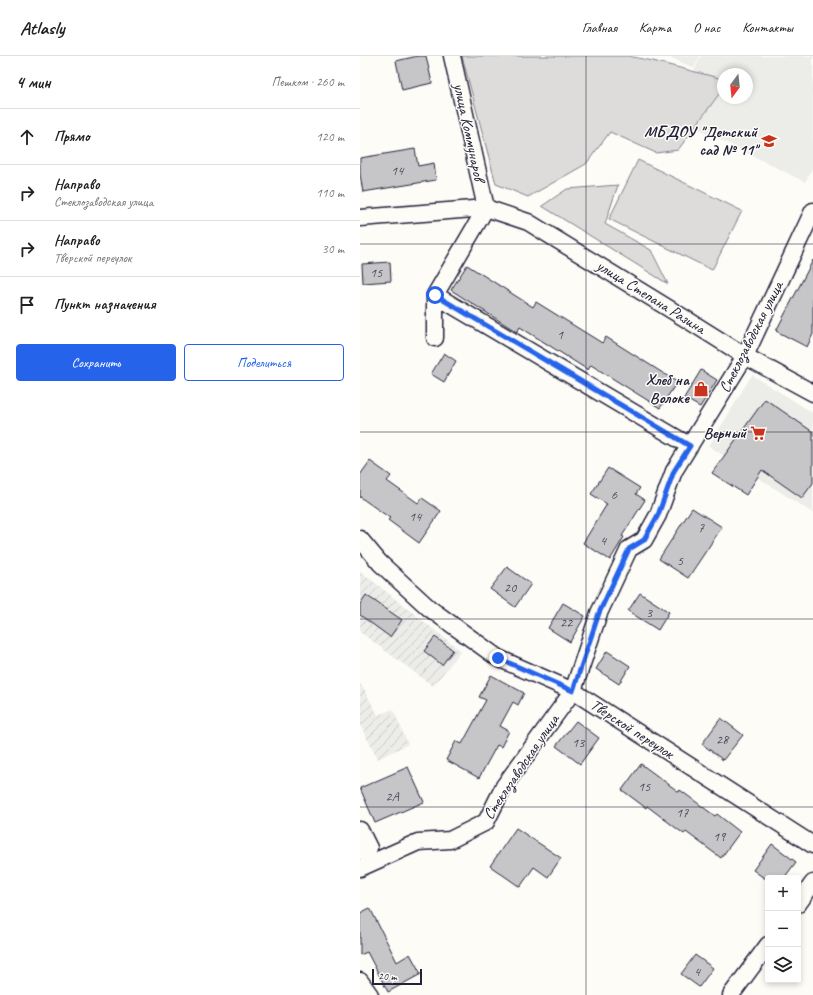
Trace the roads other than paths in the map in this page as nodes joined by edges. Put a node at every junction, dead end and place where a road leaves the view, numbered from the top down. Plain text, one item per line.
1 (452, 56) edge
2 (486, 208) junction
3 (813, 210) edge
4 (360, 218) edge
5 (435, 295) junction
6 (435, 338) dead end
7 (745, 356) junction
8 (813, 394) edge
9 (690, 446) junction
10 (360, 539) edge
11 (573, 691) junction
12 (360, 830) edge
13 (813, 845) edge
14 (360, 851) edge
15 (360, 868) edge
16 (813, 883) edge
17 (801, 900) edge
18 (766, 947) edge
19 (360, 982) edge
20 (370, 995) edge
21 (731, 995) edge

1 - 2 street, улица Коммунаров
2 - 4 street
2 - 5 street
2 - 7 street, улица Степана Разина
3 - 7 street, Стеклозаводская улица
5 - 6 street
5 - 9 street
7 - 8 street, улица Степана Разина
7 - 9 street, Стеклозаводская улица
9 - 11 street, Стеклозаводская улица
10 - 11 street, Тверской переулок
11 - 13 street, Тверской переулок
11 - 15 street, Стеклозаводская улица
12 - 14 street
16 - 17 street
18 - 21 street
19 - 20 street

